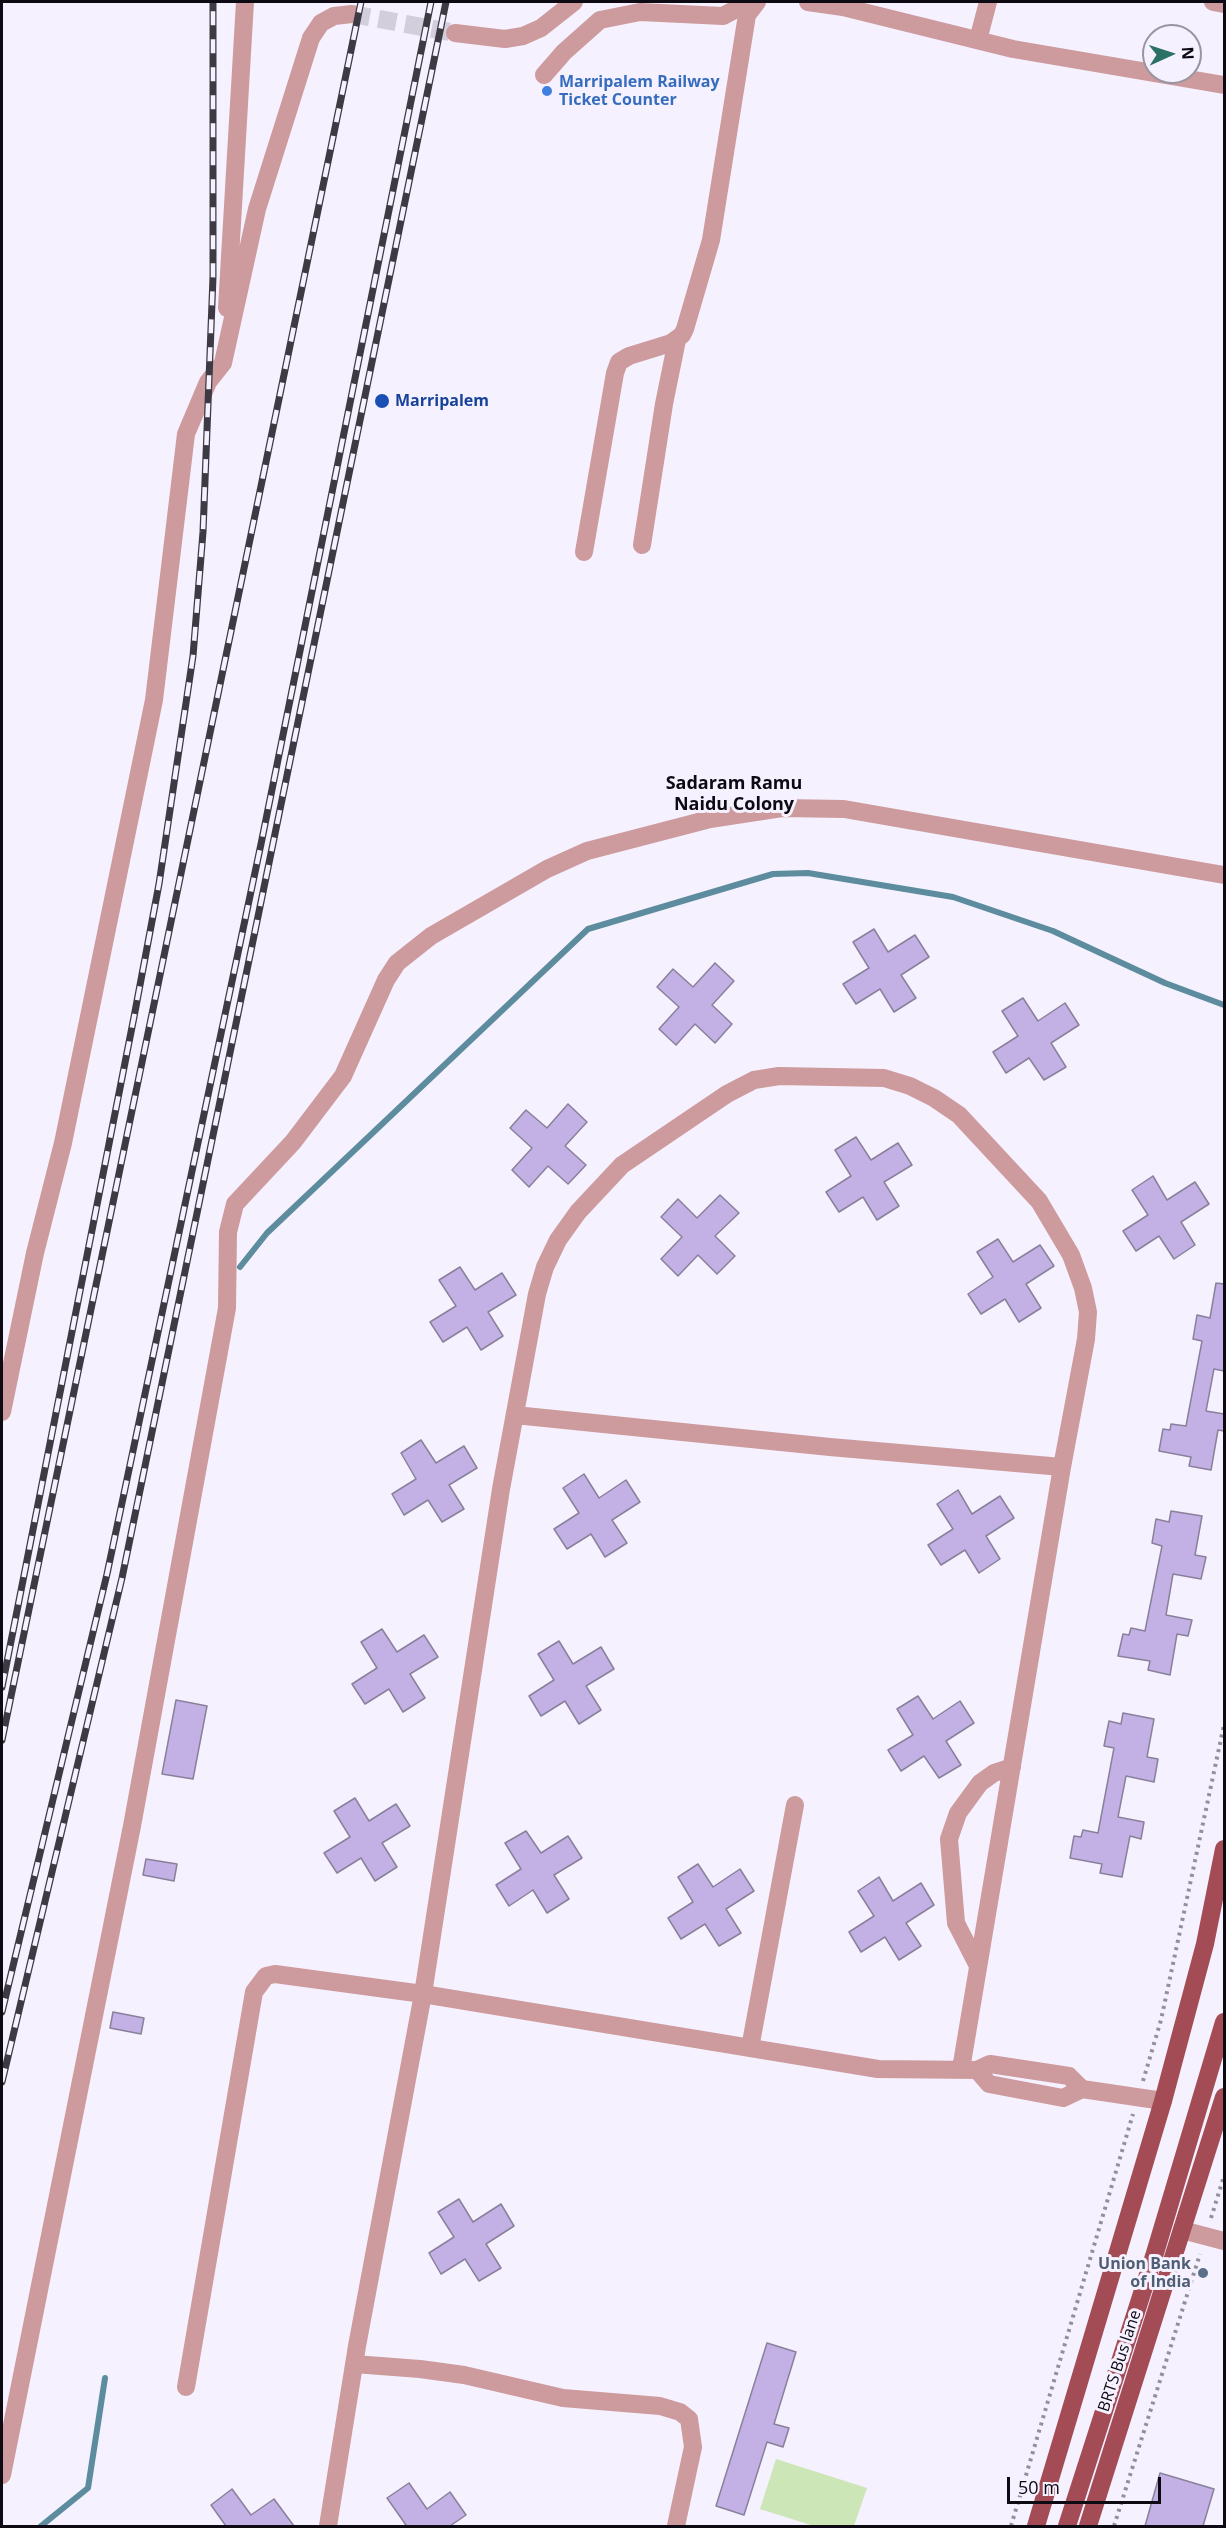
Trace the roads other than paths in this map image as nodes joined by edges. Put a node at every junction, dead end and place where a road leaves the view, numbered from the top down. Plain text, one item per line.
1 (245, 2) edge
2 (574, 2) edge
3 (750, 2) edge
4 (758, 2) edge
5 (808, 2) edge
6 (988, 2) edge
7 (1213, 2) edge
8 (1224, 4) edge
9 (352, 14) tunnel mouth
10 (455, 33) tunnel mouth
11 (978, 40) junction
12 (544, 75) dead end
13 (1224, 85) edge
14 (677, 340) junction
15 (223, 363) junction
16 (642, 545) dead end
17 (584, 552) dead end
18 (1224, 875) edge
19 (2, 1412) edge
20 (515, 1415) junction
21 (1062, 1467) junction
22 (1012, 1767) junction
23 (795, 1805) dead end
24 (1224, 1849) edge
25 (978, 1966) junction
26 (423, 1994) junction
27 (1224, 2022) edge
28 (750, 2048) junction
29 (969, 2070) junction
30 (1224, 2097) edge
31 (1163, 2101) junction
32 (1182, 2230) junction
33 (1224, 2241) edge
34 (354, 2364) junction
35 (186, 2387) dead end
36 (2, 2475) edge
37 (328, 2526) edge
38 (675, 2526) edge
39 (1036, 2526) edge
40 (1066, 2526) edge
41 (1088, 2526) edge

1 - 15 street
2 - 10 street
3 - 12 street
4 - 14 street
5 - 11 street
6 - 11 street
7 - 8 street
9 - 15 street
11 - 13 street
14 - 16 street
14 - 17 street
15 - 19 street
18 - 36 street
20 - 21 street
20 - 21 street
20 - 26 street
21 - 22 street
22 - 25 street
22 - 25 street
23 - 28 street
24 - 31 main road
25 - 29 street
26 - 28 street
26 - 34 street
26 - 35 street
27 - 40 main road, BRTS Bus lane
28 - 29 street
29 - 31 street
30 - 32 main road
31 - 39 main road
32 - 33 street
32 - 41 main road
34 - 37 street
34 - 38 street

